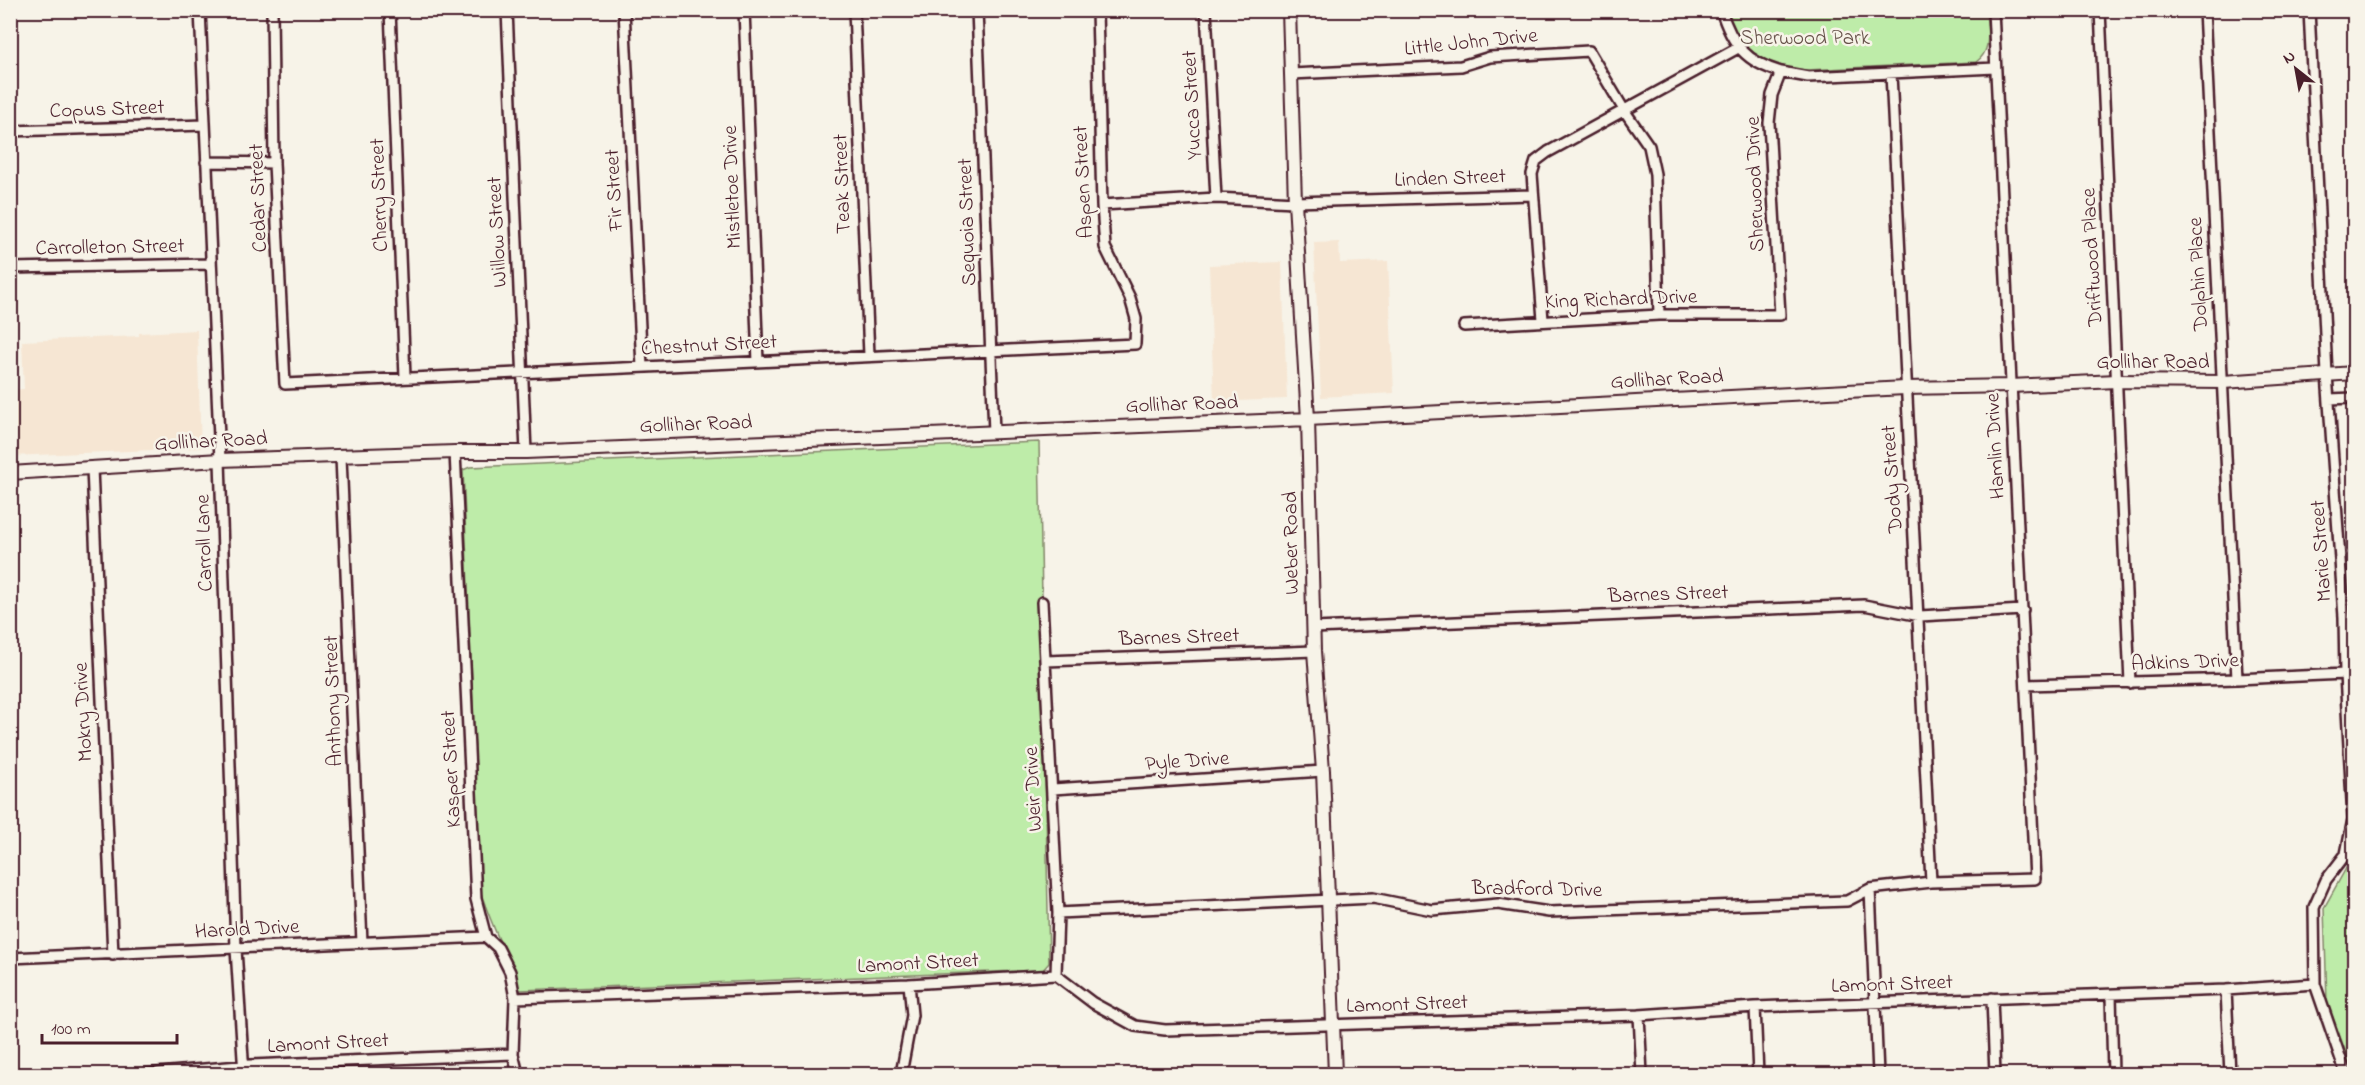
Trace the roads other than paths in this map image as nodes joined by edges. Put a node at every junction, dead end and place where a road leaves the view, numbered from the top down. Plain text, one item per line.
1 (200, 10) edge
2 (272, 10) edge
3 (390, 10) edge
4 (507, 10) edge
5 (624, 10) edge
6 (744, 10) edge
7 (854, 10) edge
8 (977, 10) edge
9 (1096, 10) edge
10 (1206, 10) edge
11 (1289, 10) edge
12 (1721, 10) edge
13 (1993, 10) edge
14 (2100, 10) edge
15 (2204, 10) edge
16 (2309, 10) edge
17 (1738, 48) junction
18 (1995, 68) junction
19 (1781, 72) junction
20 (1291, 74) junction
21 (1891, 74) junction
22 (1624, 110) junction
23 (205, 125) junction
24 (10, 131) edge
25 (206, 162) junction
26 (274, 163) junction
27 (1533, 195) junction
28 (1216, 198) junction
29 (1295, 202) junction
30 (1102, 205) junction
31 (211, 264) junction
32 (10, 268) edge
33 (1659, 315) junction
34 (1780, 315) joint
35 (1543, 320) junction
36 (1464, 326) dead end
37 (1135, 344) joint
38 (992, 351) junction
39 (869, 355) junction
40 (758, 362) junction
41 (642, 367) junction
42 (522, 373) junction
43 (2355, 373) edge
44 (2327, 374) junction
45 (405, 377) junction
46 (2117, 381) junction
47 (2223, 382) junction
48 (285, 384) joint
49 (2011, 386) junction
50 (1905, 388) junction
51 (2355, 398) edge
52 (2329, 399) junction
53 (1308, 419) junction
54 (993, 432) junction
55 (455, 452) junction
56 (526, 452) junction
57 (341, 457) junction
58 (220, 460) junction
59 (92, 468) junction
60 (10, 473) edge
61 (1042, 602) dead end
62 (2023, 610) junction
63 (1920, 616) junction
64 (2349, 616) edge
65 (1314, 628) junction
66 (1314, 651) junction
67 (1046, 661) junction
68 (2344, 674) junction
69 (2237, 679) junction
70 (2130, 683) junction
71 (2026, 685) junction
72 (1323, 771) junction
73 (1053, 789) junction
74 (1931, 882) junction
75 (1870, 889) junction
76 (1328, 901) junction
77 (1058, 913) junction
78 (486, 937) junction
79 (362, 943) junction
80 (236, 949) junction
81 (113, 955) junction
82 (10, 958) edge
83 (1056, 975) junction
84 (909, 984) junction
85 (2315, 984) junction
86 (2226, 990) junction
87 (2111, 994) junction
88 (515, 998) junction
89 (1992, 998) junction
90 (1876, 1004) junction
91 (1755, 1007) junction
92 (1639, 1015) junction
93 (1332, 1026) junction
94 (513, 1054) junction
95 (244, 1070) edge
96 (146, 1074) edge
97 (518, 1074) edge
98 (901, 1074) edge
99 (1335, 1074) edge
100 (1642, 1074) edge
101 (1758, 1074) edge
102 (1878, 1074) edge
103 (1995, 1074) edge
104 (2113, 1074) edge
105 (2230, 1074) edge
106 (2346, 1074) edge

1 - 23 street, Carroll Lane
2 - 26 street, Cedar Street
3 - 45 street, Cherry Street
4 - 42 street, Willow Street
5 - 41 street, Fir Street
6 - 40 street, Mistletoe Drive
7 - 39 street, Teak Street
8 - 38 street, Sequoia Street
9 - 30 street, Aspen Street
10 - 28 street, Yucca Street
11 - 20 main road, Weber Road
12 - 17 street
13 - 18 street, Hamlin Drive
14 - 46 street, Driftwood Place
15 - 47 street, Dolphin Place
16 - 44 street, Marie Street
17 - 19 street
17 - 22 street, Linden Street
18 - 21 street
18 - 49 street, Hamlin Drive
19 - 21 street
19 - 34 street, Sherwood Drive
20 - 22 street, Little John Drive
20 - 29 main road, Weber Road
21 - 50 street, Dody Street
22 - 27 street, Linden Street
22 - 33 street, Little John Drive
23 - 24 street, Copus Street
23 - 25 street, Carroll Lane
25 - 26 street
25 - 31 street, Carroll Lane
26 - 48 street, Cedar Street
27 - 29 street, Linden Street
27 - 35 street
28 - 29 street, Linden Street
28 - 30 street, Linden Street
29 - 53 main road, Weber Road
30 - 37 street, Aspen Street
31 - 32 street, Carrolleton Street
31 - 58 street, Carroll Lane
33 - 34 street, King Richard Drive
33 - 35 street, King Richard Drive
35 - 36 street, King Richard Drive
37 - 38 street, Chestnut Street
38 - 39 street, Chestnut Street
38 - 54 street, Sequoia Street
39 - 40 street, Chestnut Street
40 - 41 street, Chestnut Street
41 - 42 street, Chestnut Street
42 - 45 street, Chestnut Street
42 - 56 street, Willow Street
43 - 44 main road, Gollihar Road
44 - 47 main road, Gollihar Road
44 - 52 street, Marie Street
45 - 48 street, Chestnut Street
46 - 47 main road, Gollihar Road
46 - 49 main road, Gollihar Road
46 - 70 street, Driftwood Place
47 - 69 street, Dolphin Place
49 - 50 main road, Gollihar Road
49 - 62 street, Hamlin Drive
50 - 53 main road, Gollihar Road
50 - 63 street, Dody Street
51 - 52 street
52 - 64 street, Marie Street
53 - 54 main road, Gollihar Road
53 - 65 main road, Weber Road
54 - 56 main road, Gollihar Road
55 - 56 main road, Gollihar Road
55 - 57 main road, Gollihar Road
55 - 78 street, Kasper Street
57 - 58 main road, Gollihar Road
57 - 79 street, Anthony Street
58 - 59 main road, Gollihar Road
58 - 80 street, Carroll Lane
59 - 60 main road, Gollihar Road
59 - 81 street, Mokry Drive
61 - 67 street, Weir Drive
62 - 63 street, Barnes Street
62 - 71 street, Hamlin Drive
63 - 65 street, Barnes Street
63 - 74 street, Dody Street
64 - 68 street, Marie Street
65 - 66 main road, Weber Road
66 - 67 street, Barnes Street
66 - 72 main road, Weber Road
67 - 73 street, Weir Drive
68 - 69 street, Adkins Drive
68 - 85 street, Marie Street
69 - 70 street, Adkins Drive
70 - 71 street, Adkins Drive
71 - 74 street, Hamlin Drive
72 - 73 street, Pyle Drive
72 - 76 main road, Weber Road
73 - 77 street, Weir Drive
74 - 75 street
75 - 76 street, Bradford Drive
75 - 90 street
76 - 77 street, Bradford Drive
76 - 93 main road, Weber Road
77 - 83 street, Weir Drive
78 - 79 street, Harold Drive
78 - 88 street, Kasper Street
79 - 80 street, Harold Drive
80 - 81 street, Harold Drive
80 - 95 street, Carroll Lane
81 - 82 street, Harold Drive
83 - 84 street, Lamont Street
83 - 93 street, Lamont Street
84 - 88 street, Lamont Street
84 - 98 street
85 - 86 street, Lamont Street
85 - 106 street, Marie Street
86 - 87 street, Lamont Street
86 - 105 street
87 - 89 street, Lamont Street
87 - 104 street
88 - 94 street, Kasper Street
89 - 90 street, Lamont Street
89 - 103 street
90 - 91 street, Lamont Street
90 - 102 street
91 - 92 street, Lamont Street
91 - 101 street
92 - 93 street, Lamont Street
92 - 100 street
93 - 99 main road, Weber Road
94 - 95 street, Lamont Street
94 - 97 street, Kasper Street
95 - 96 street, Lamont Street

